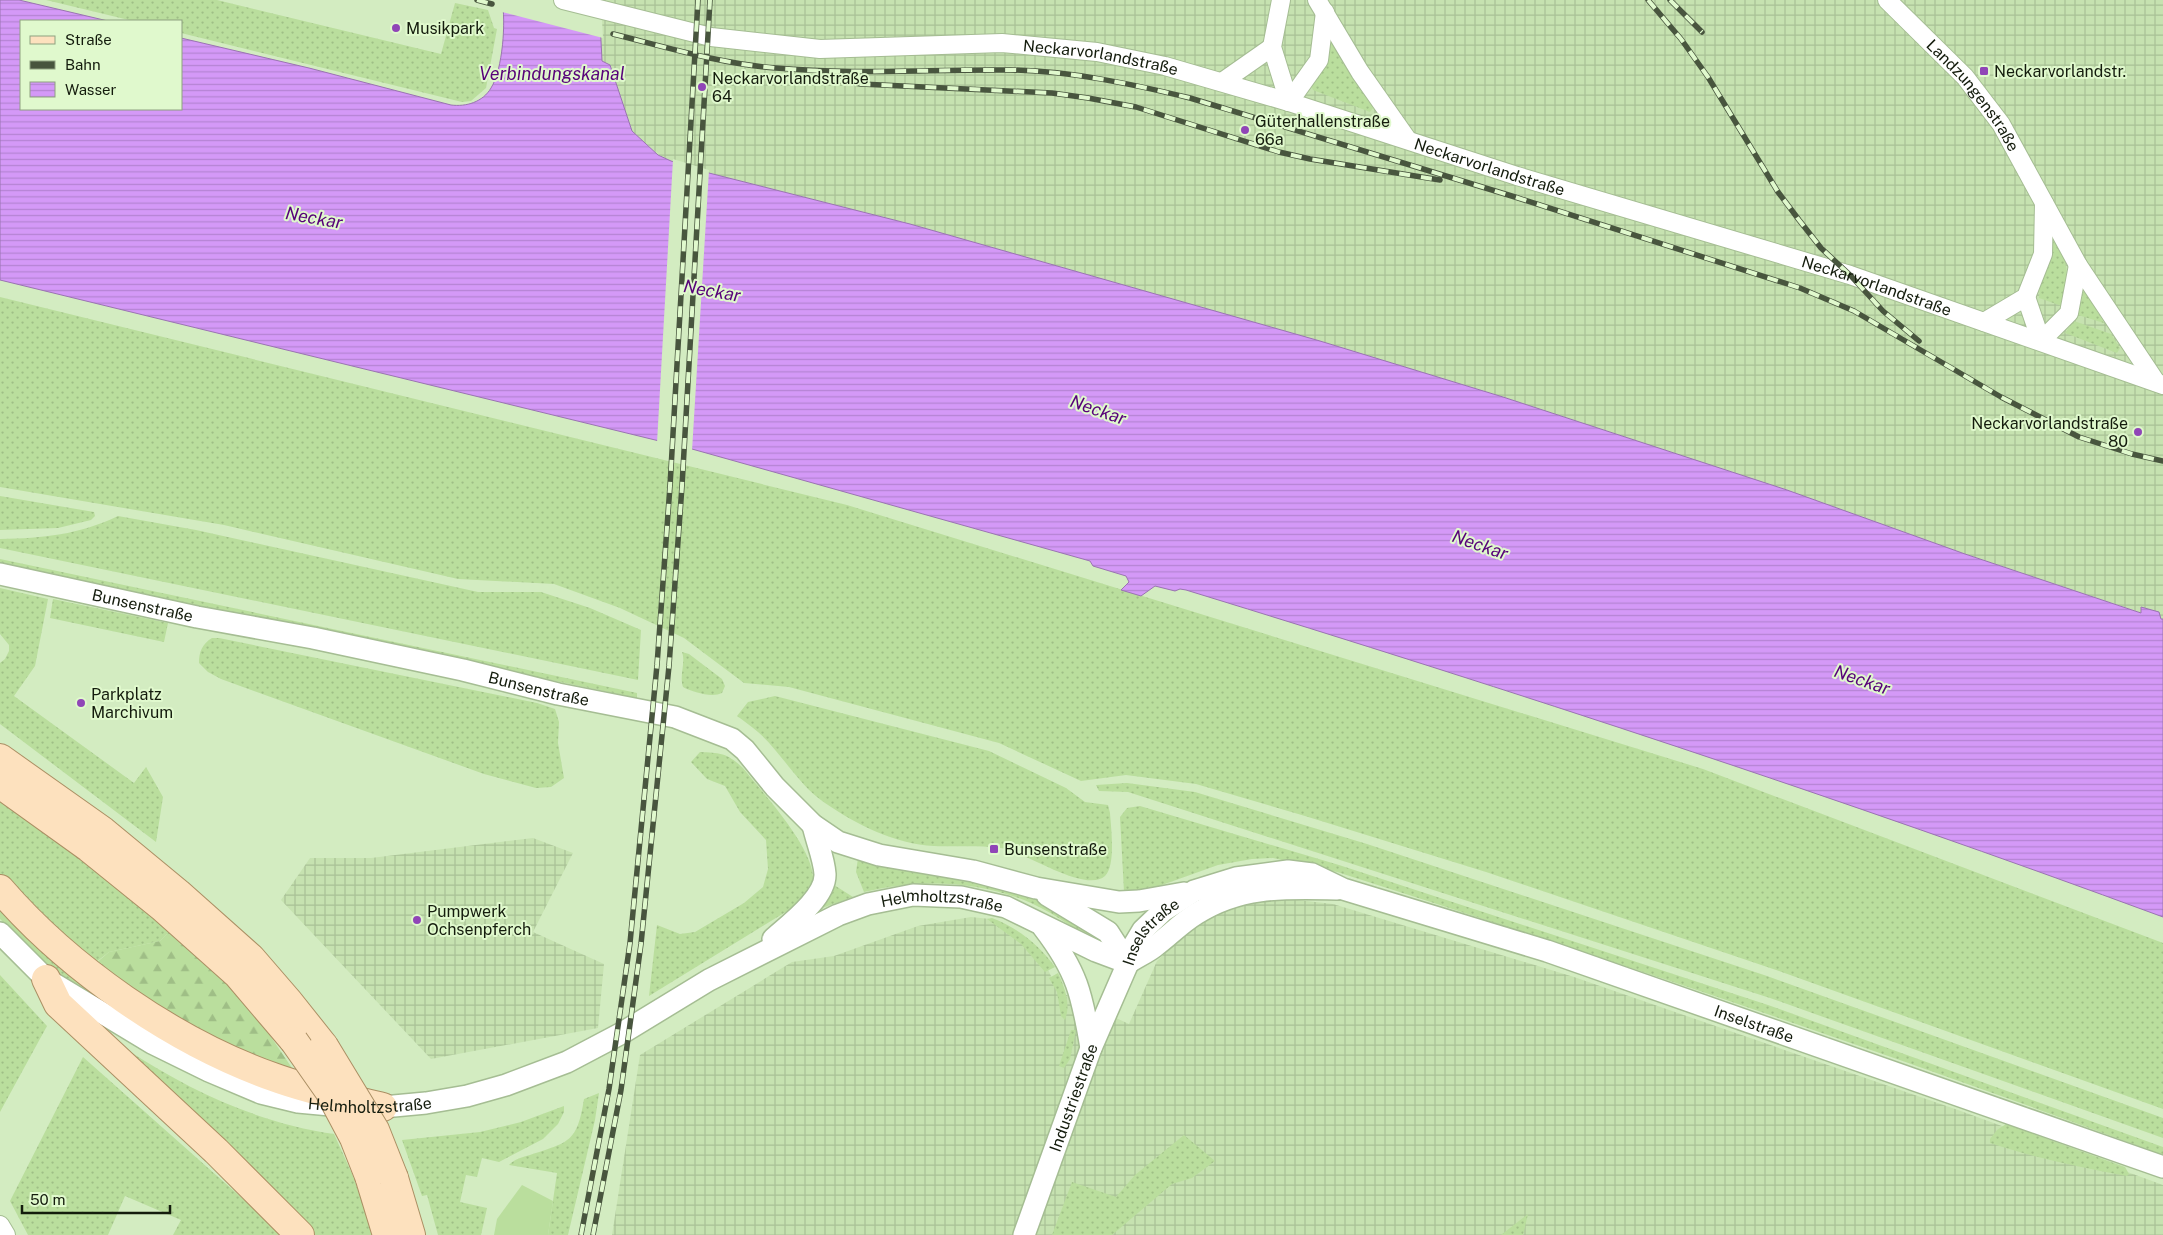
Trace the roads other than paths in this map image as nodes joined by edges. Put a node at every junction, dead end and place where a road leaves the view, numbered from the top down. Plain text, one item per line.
1 (563, 0) edge
2 (1282, 0) edge
3 (1887, 0) edge
4 (1321, 6) edge
5 (1272, 47) junction
6 (1222, 82) junction
7 (1289, 102) junction
8 (1407, 139) junction
9 (2044, 202) junction
10 (2078, 265) junction
11 (2026, 297) junction
12 (1984, 322) junction
13 (2040, 341) junction
14 (2159, 383) edge
15 (0, 574) edge
16 (0, 758) edge
17 (0, 784) edge
18 (813, 825) junction
19 (1036, 888) junction
20 (0, 889) edge
21 (1343, 889) junction
22 (1194, 891) junction
23 (1041, 924) junction
24 (0, 933) edge
25 (755, 956) junction
26 (1128, 963) junction
27 (46, 979) junction
28 (1091, 1048) junction
29 (383, 1107) junction
30 (2163, 1167) edge
31 (382, 1177) junction
32 (0, 1225) edge
33 (6, 1235) edge
34 (300, 1235) edge
35 (387, 1235) edge
36 (411, 1235) edge
37 (1024, 1235) edge

1 - 6 street, Neckarvorlandstraße
2 - 5 street
3 - 9 street, Landzungenstraße
4 - 7 street
4 - 8 street
5 - 6 street
5 - 7 street
6 - 7 street, Neckarvorlandstraße
7 - 8 street, Neckarvorlandstraße
8 - 12 street, Neckarvorlandstraße
9 - 10 street, Landzungenstraße
9 - 11 street, Landzungenstraße
10 - 13 street
10 - 14 street, Landzungenstraße
11 - 12 street
11 - 13 street
12 - 13 street, Neckarvorlandstraße
13 - 14 street, Neckarvorlandstraße
15 - 18 street, Bunsenstraße
16 - 31 main road, bridge
17 - 31 main road, bridge
18 - 19 street, Bunsenstraße
18 - 25 street, Helmholtzstraße
19 - 22 street, Bunsenstraße
19 - 26 street, Bunsenstraße
20 - 29 main road
21 - 22 street, Inselstraße
21 - 26 street, Inselstraße
21 - 30 street, Inselstraße
22 - 26 street, Inselstraße
23 - 25 street, Helmholtzstraße
23 - 26 street, Helmholtzstraße
23 - 28 street
24 - 27 street, Helmholtzstraße
25 - 29 street, Helmholtzstraße
26 - 28 street, Industriestraße
27 - 29 street, Helmholtzstraße
27 - 34 main road
28 - 37 street, Industriestraße
31 - 35 main road
31 - 36 main road
32 - 33 street

